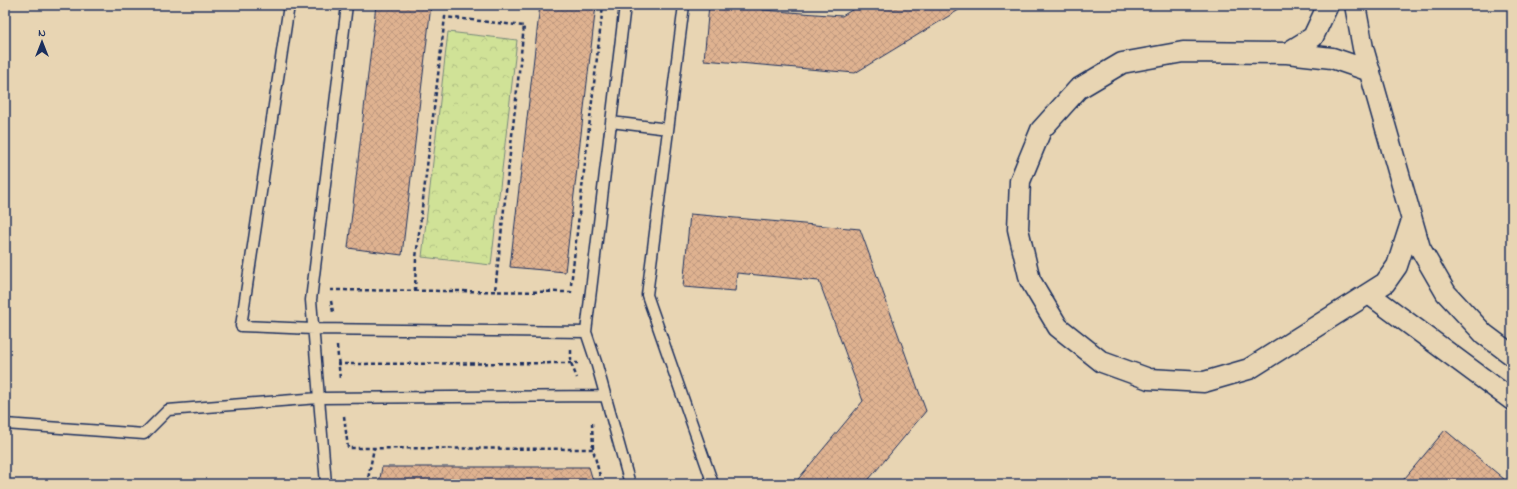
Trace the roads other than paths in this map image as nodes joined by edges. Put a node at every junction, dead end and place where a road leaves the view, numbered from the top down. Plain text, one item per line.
1 (289, 5) edge
2 (347, 5) edge
3 (625, 5) edge
4 (684, 5) edge
5 (1328, 5) edge
6 (1355, 5) edge
7 (1287, 54) junction
8 (1370, 71) junction
9 (611, 122) junction
10 (668, 129) junction
11 (1412, 220) junction
12 (1369, 294) junction
13 (313, 329) junction
14 (586, 332) junction
15 (1512, 355) edge
16 (604, 396) junction
17 (319, 398) junction
18 (1512, 400) edge
19 (5, 424) edge
20 (326, 484) edge
21 (630, 484) edge
22 (713, 484) edge

1 - 13 lane
2 - 13 lane
3 - 9 lane
4 - 10 lane
5 - 7 street
6 - 8 street
7 - 8 street
7 - 12 street
8 - 11 street
9 - 10 lane
9 - 14 lane
10 - 22 lane
11 - 12 street
11 - 15 street
12 - 18 street
13 - 14 lane
13 - 17 lane
14 - 16 lane
16 - 17 lane
16 - 21 lane
17 - 19 lane
17 - 20 lane

